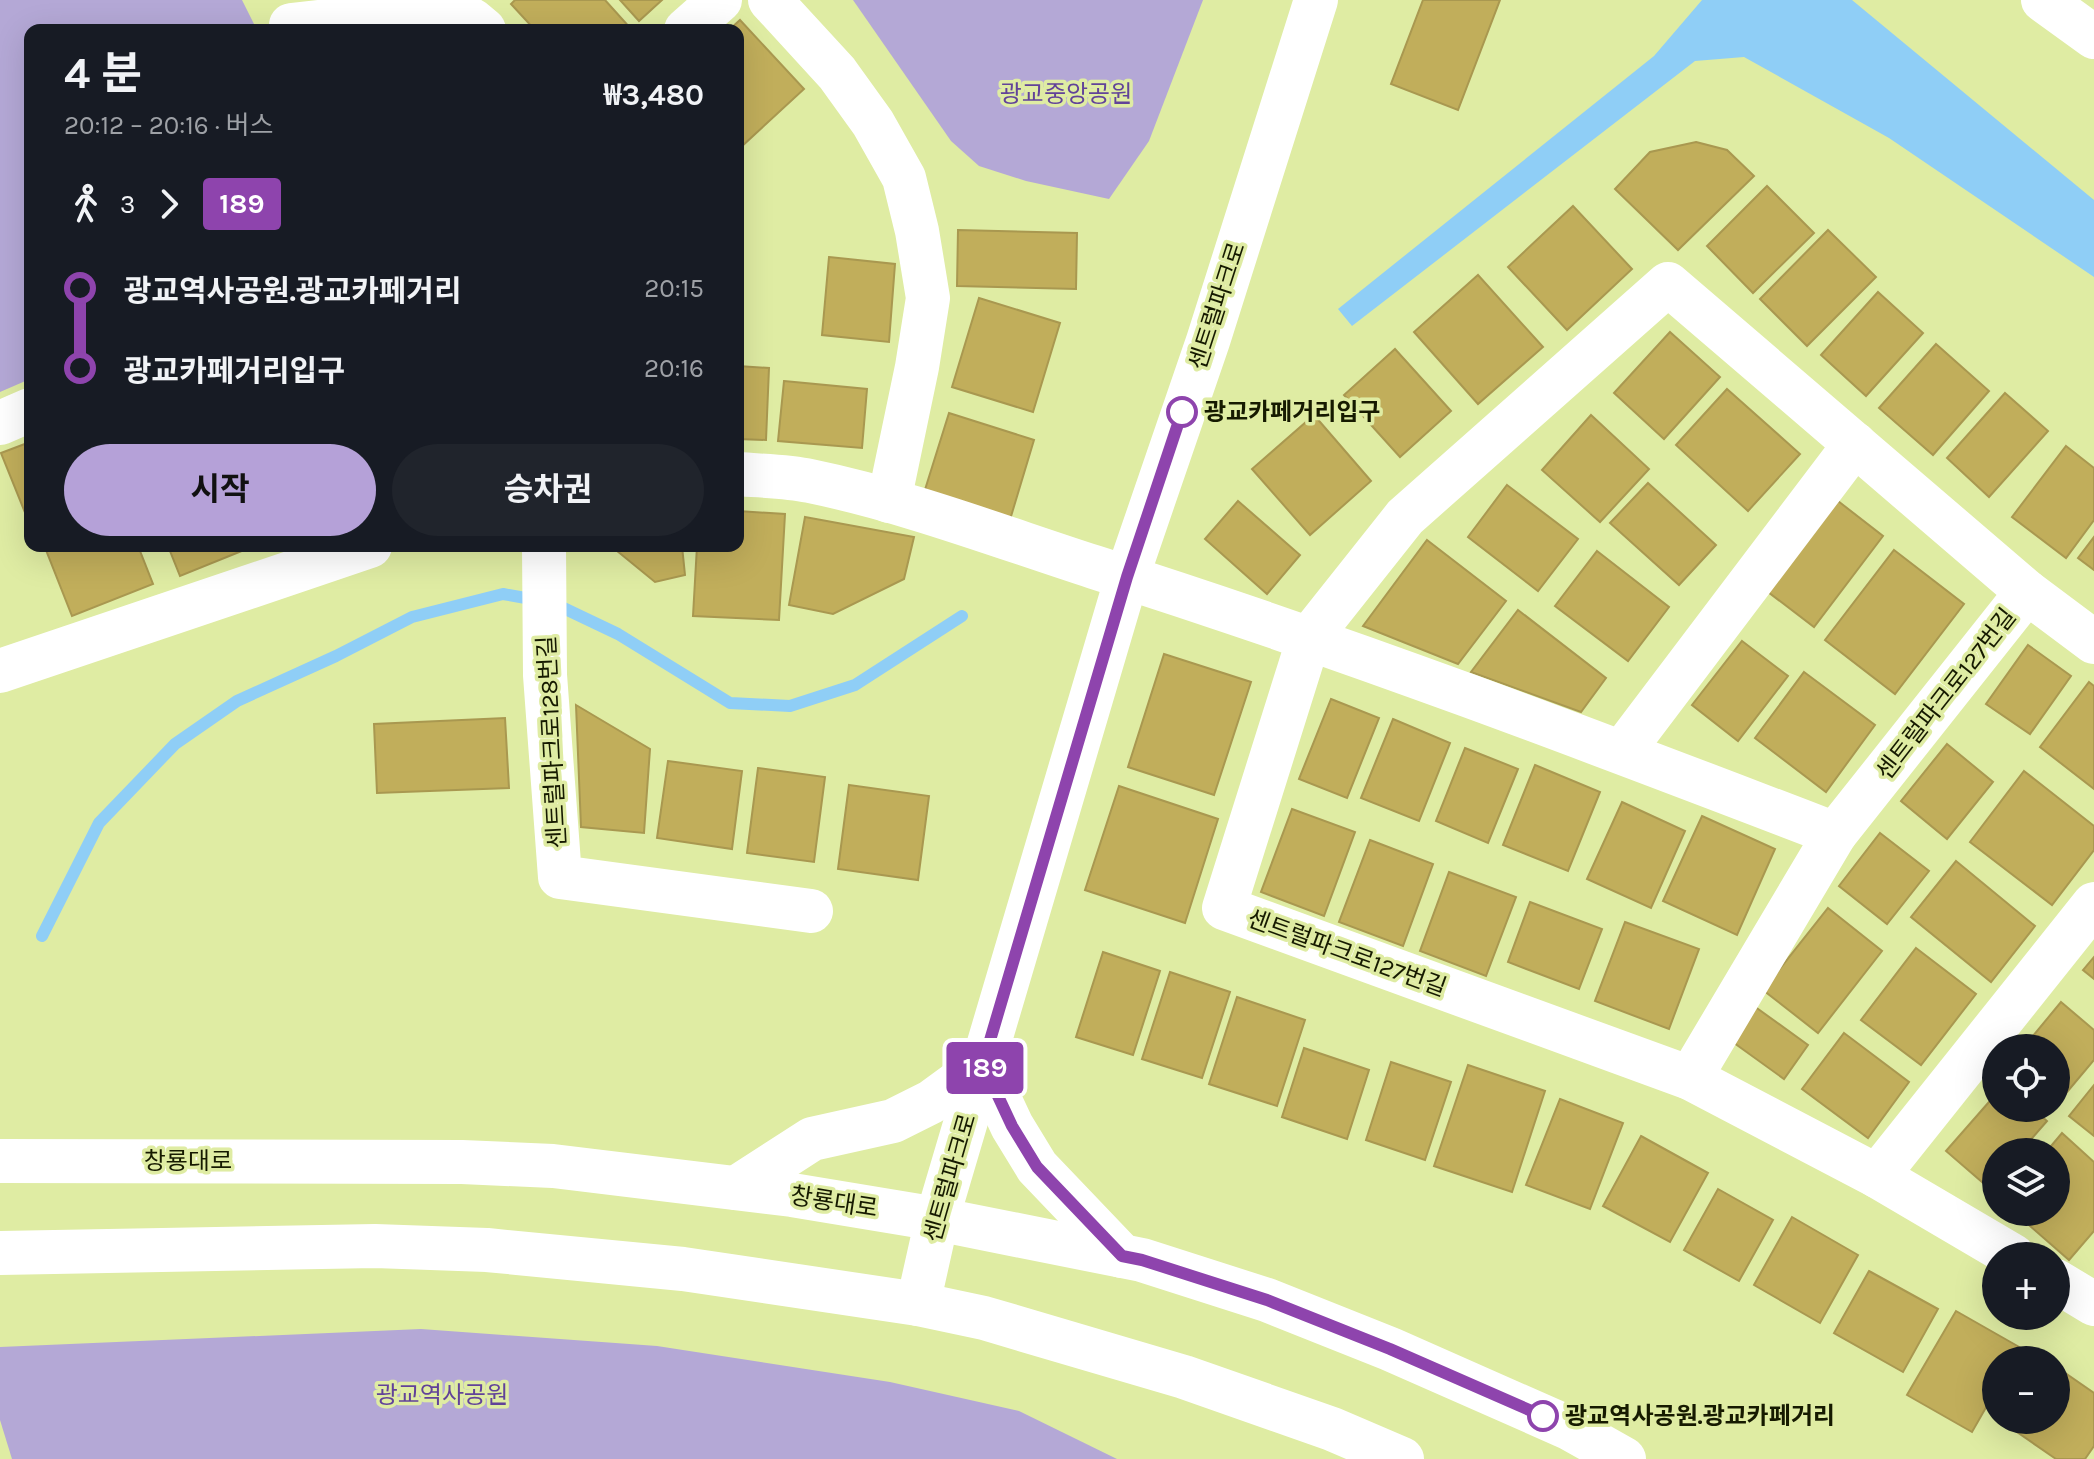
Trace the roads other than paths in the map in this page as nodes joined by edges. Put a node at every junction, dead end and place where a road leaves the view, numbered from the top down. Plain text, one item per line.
1 (720, 0) edge
2 (770, 0) edge
3 (1316, 0) edge
4 (2043, 0) edge
5 (289, 18) edge
6 (477, 24) edge
7 (693, 24) edge
8 (2094, 37) edge
9 (24, 413) edge
10 (0, 423) edge
11 (1855, 444) junction
12 (744, 475) edge
13 (889, 501) junction
14 (352, 552) edge
15 (544, 552) edge
16 (1127, 577) junction
17 (2027, 592) junction
18 (1309, 638) junction
19 (2094, 642) edge
20 (0, 671) edge
21 (1622, 752) junction
22 (1835, 834) junction
23 (2094, 904) edge
24 (811, 911) dead end
25 (983, 1064) junction
26 (1690, 1078) junction
27 (0, 1161) edge
28 (1877, 1176) junction
29 (736, 1188) junction
30 (937, 1219) junction
31 (1989, 1242) edge
32 (0, 1253) edge
33 (1122, 1256) junction
34 (918, 1304) junction
35 (1402, 1459) edge
36 (1624, 1459) edge

1 - 7 street
2 - 13 street
3 - 16 street, 센트럴파크로
4 - 8 street
5 - 6 street
9 - 10 street
11 - 17 street, 센트럴파크로127번길
11 - 18 street, 센트럴파크로127번길
11 - 21 street
12 - 13 street
13 - 16 street
14 - 20 street
15 - 24 street, 센트럴파크로128번길
16 - 18 street
16 - 25 street, 센트럴파크로
17 - 19 street, 센트럴파크로127번길
17 - 22 street, 센트럴파크로127번길
18 - 21 street
18 - 26 street, 센트럴파크로127번길
21 - 22 street
22 - 26 street, 센트럴파크로127번길
23 - 28 street
25 - 29 street
25 - 30 street, 센트럴파크로
25 - 33 street
26 - 28 street, 센트럴파크로127번길
27 - 29 street, 창룡대로
28 - 31 street, 센트럴파크로127번길
29 - 30 street, 창룡대로
30 - 33 street, 창룡대로
30 - 34 street, 센트럴파크로
32 - 34 street
33 - 36 street, 창룡대로
34 - 35 street

